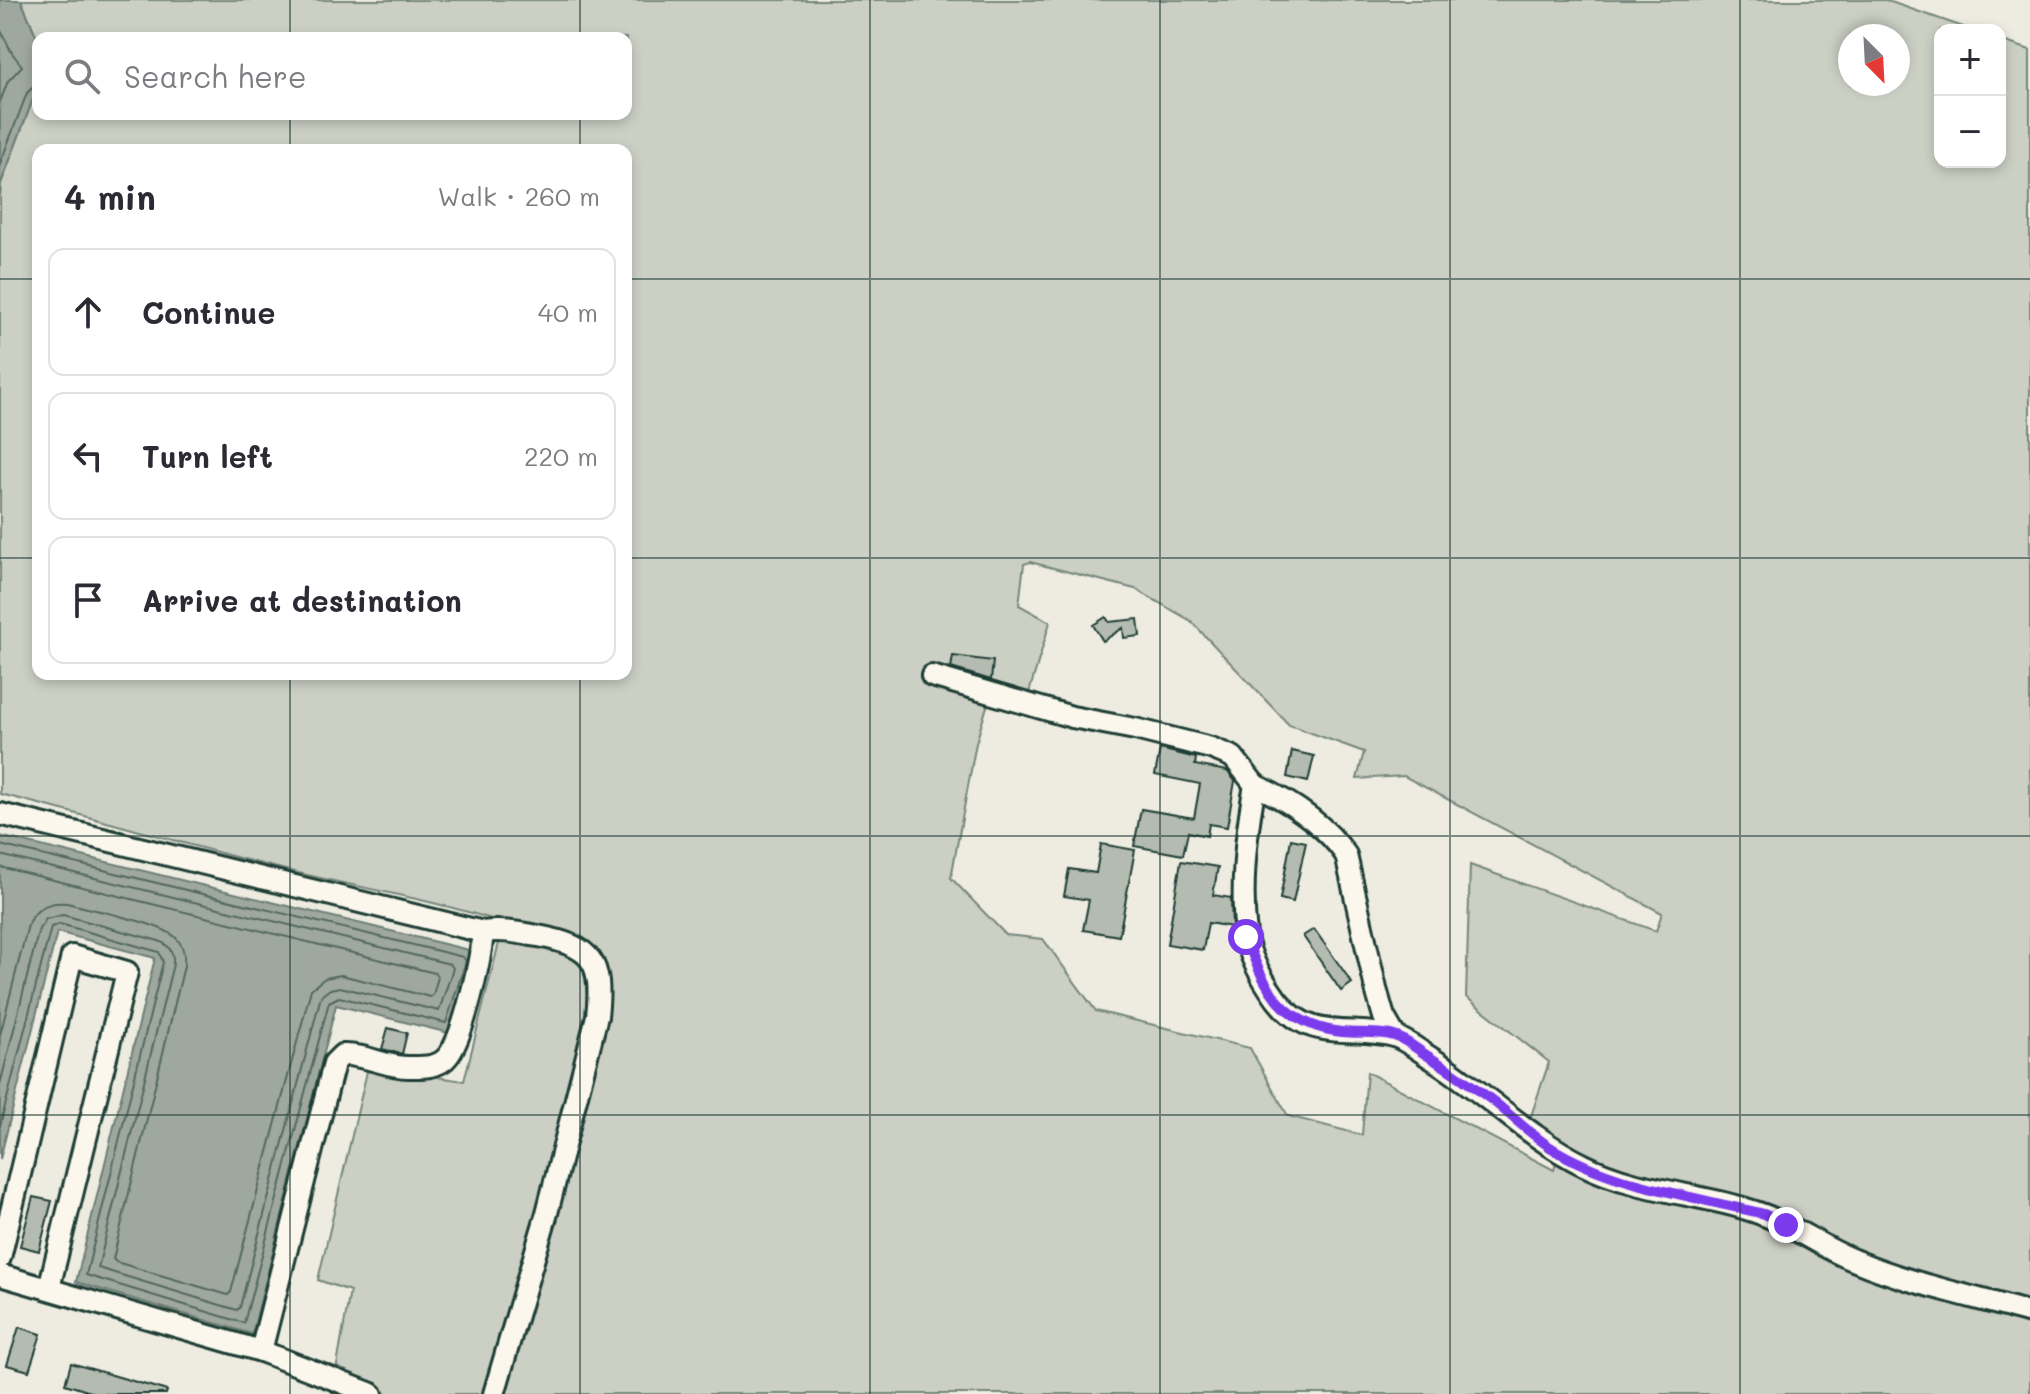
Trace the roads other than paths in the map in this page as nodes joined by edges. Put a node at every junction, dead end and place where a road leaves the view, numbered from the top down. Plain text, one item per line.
1 (932, 676) dead end
2 (1255, 785) junction
3 (0, 814) edge
4 (483, 932) junction
5 (1395, 1036) junction
6 (0, 1258) edge
7 (0, 1275) edge
8 (49, 1288) junction
9 (2030, 1313) edge
10 (261, 1351) junction
11 (372, 1394) edge
12 (494, 1394) edge

1 - 2 street
2 - 5 street
2 - 5 street
3 - 4 street
4 - 10 street
4 - 12 street
5 - 9 street
6 - 8 street
7 - 8 street
8 - 10 street
10 - 11 street

